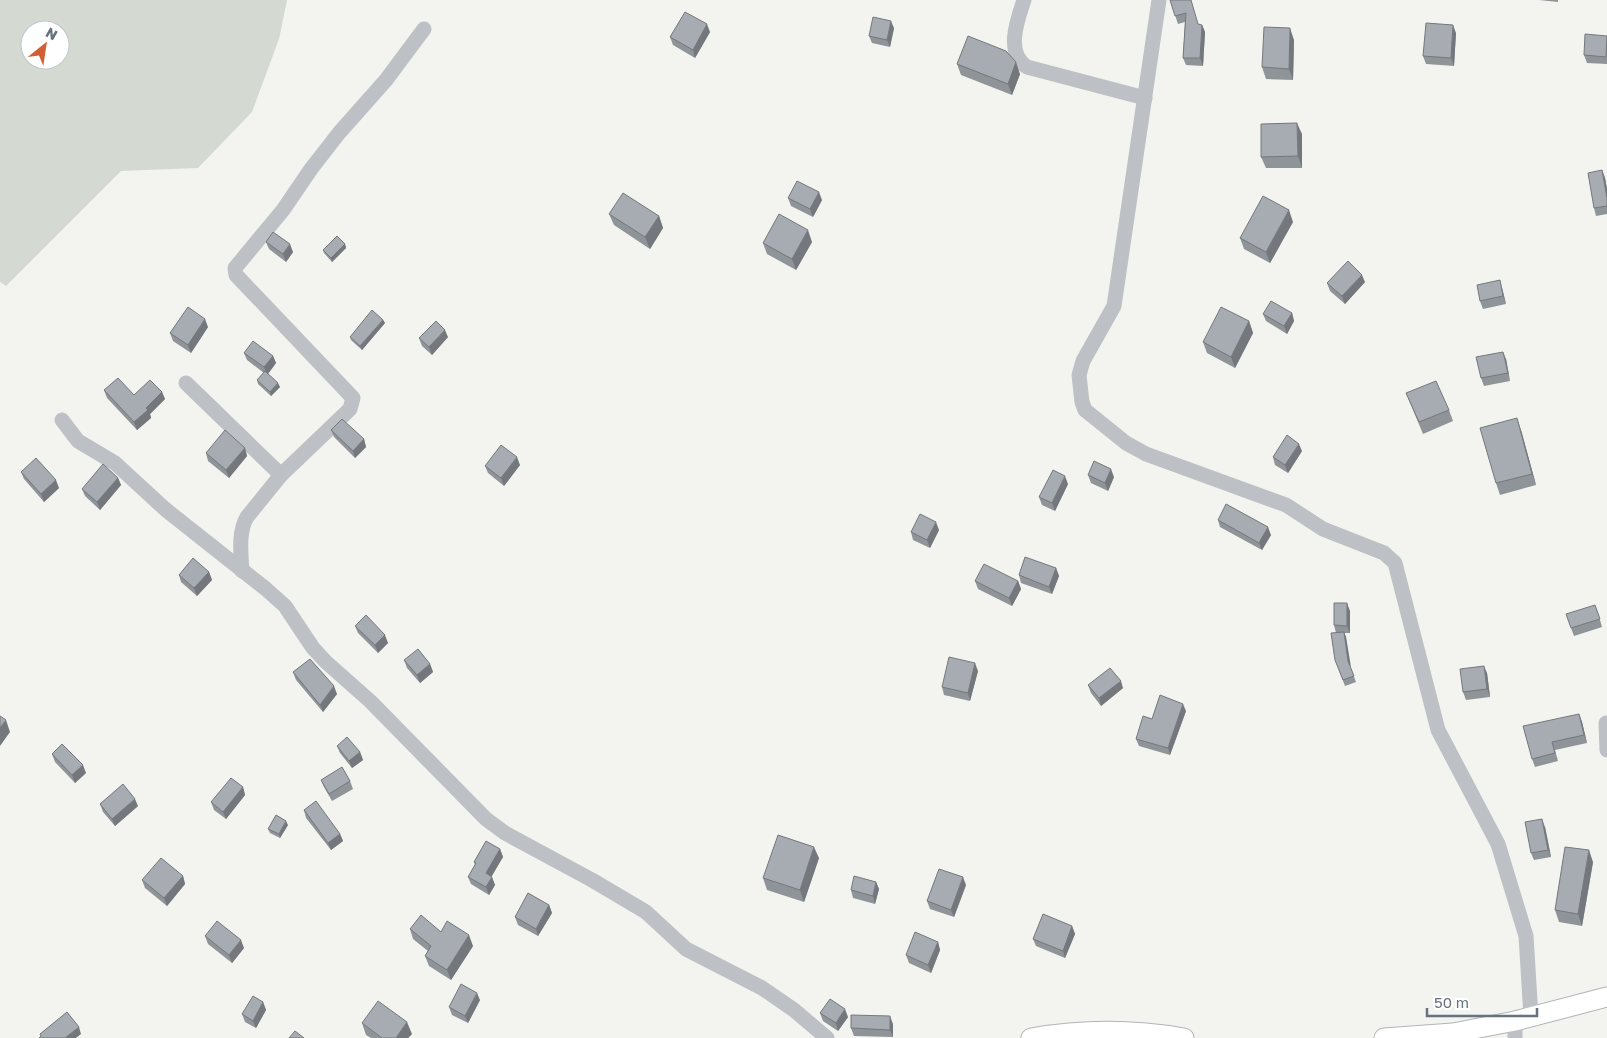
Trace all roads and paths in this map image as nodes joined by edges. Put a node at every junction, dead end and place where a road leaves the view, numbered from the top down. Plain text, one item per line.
1 (1024, 0) edge
2 (1159, 0) edge
3 (424, 30) dead end
4 (1145, 98) junction
5 (186, 383) dead end
6 (62, 420) dead end
7 (281, 475) junction
8 (242, 571) junction
9 (1606, 723) edge
10 (1607, 750) edge
11 (1607, 997) edge
12 (1520, 1025) edge
13 (1161, 1036) edge
14 (827, 1038) edge
15 (1031, 1038) edge
16 (1184, 1038) edge
17 (1384, 1038) edge

1 - 4 street
2 - 4 street
3 - 7 street
4 - 12 street
5 - 7 street
6 - 8 street
7 - 8 street
8 - 14 street
9 - 10 street
11 - 12 main road
12 - 17 main road
13 - 15 main road
13 - 16 main road

